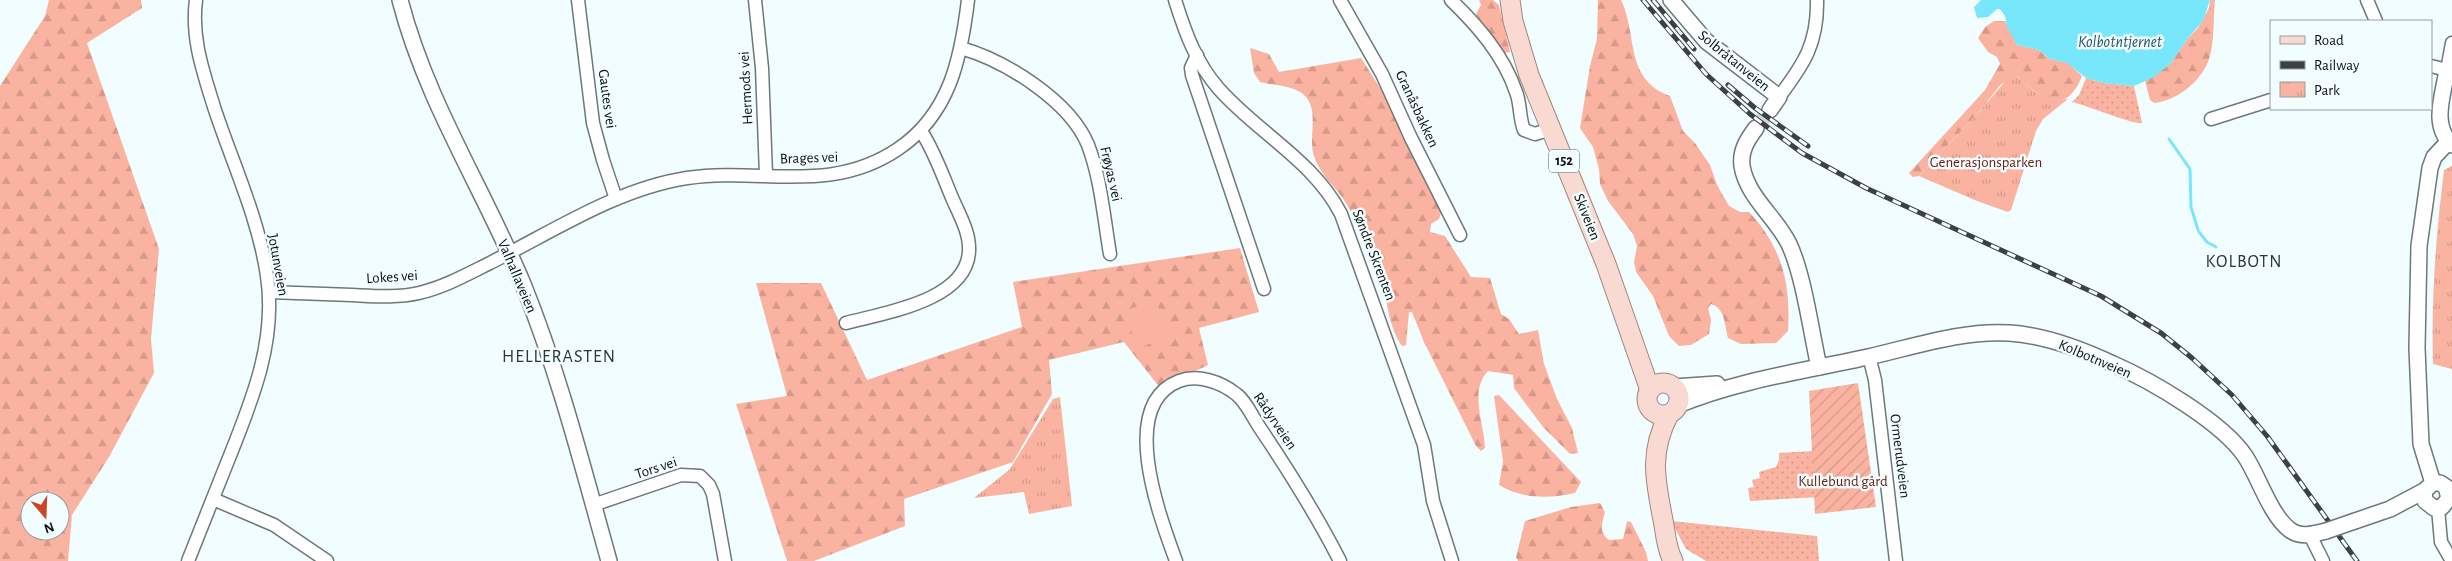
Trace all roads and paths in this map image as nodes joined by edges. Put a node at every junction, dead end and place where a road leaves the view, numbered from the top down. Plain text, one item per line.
1 (196, 0) edge
2 (400, 0) edge
3 (578, 0) edge
4 (756, 0) edge
5 (968, 0) edge
6 (1175, 0) edge
7 (1340, 0) edge
8 (1451, 0) edge
9 (1510, 0) edge
10 (1671, 0) edge
11 (1817, 0) edge
12 (2368, 0) edge
13 (2376, 20) edge
14 (2452, 43) edge
15 (961, 48) junction
16 (1196, 55) junction
17 (2432, 66) edge
18 (2447, 70) junction
19 (1780, 97) junction
20 (2270, 100) edge
21 (1770, 110) tunnel mouth
22 (2211, 120) dead end
23 (1756, 128) tunnel mouth
24 (1551, 129) junction
25 (921, 131) junction
26 (2450, 144) edge
27 (766, 175) junction
28 (616, 199) junction
29 (1460, 235) dead end
30 (509, 254) junction
31 (1110, 254) dead end
32 (1264, 288) dead end
33 (269, 292) junction
34 (846, 323) dead end
35 (1869, 356) junction
36 (1818, 367) junction
37 (1664, 398) junction
38 (2440, 494) edge
39 (213, 499) junction
40 (593, 505) junction
41 (1664, 523) junction
42 (2310, 535) junction
43 (188, 561) edge
44 (327, 561) edge
45 (609, 561) edge
46 (725, 561) edge
47 (1176, 561) edge
48 (1340, 561) edge
49 (1452, 561) edge
50 (1673, 561) edge
51 (1687, 561) edge
52 (1896, 561) edge
53 (2323, 561) edge
54 (2452, 561) edge

1 - 33 street, Jotunveien
2 - 30 street, Valhallaveien
3 - 28 street, Gautes vei
4 - 27 street, Hermods vei
5 - 15 street
6 - 16 street, Søndre Skrenten
7 - 29 street, Granåsbakken
8 - 24 street
9 - 24 main road, Skiveien / 152
10 - 19 street, Solbråtanveien
11 - 19 street
12 - 13 street
14 - 18 street
15 - 25 street
15 - 31 street, Frøyas vei
16 - 32 street, Søndre Skrenten
16 - 49 street, Søndre Skrenten
17 - 18 street
18 - 26 street
19 - 21 street
20 - 22 street
23 - 36 street
24 - 37 main road, Skiveien / 152
25 - 27 street, Brages vei
25 - 34 street
26 - 38 street
27 - 28 street, Brages vei
28 - 30 street, Brages vei
30 - 33 street, Lokes vei
30 - 40 street, Valhallaveien
33 - 39 street, Jotunveien
35 - 36 street, Kolbotnveien
35 - 42 street, Kolbotnveien
35 - 52 street, Ormerudveien
36 - 37 street, Kolbotnveien
37 - 41 main road
38 - 42 street, bridge
38 - 54 street
39 - 43 street, Jotunveien
39 - 44 street
40 - 45 street, Valhallaveien
40 - 46 street, Tors vei
41 - 50 main road
41 - 51 main road
42 - 53 street
47 - 48 street, Rådyrveien

